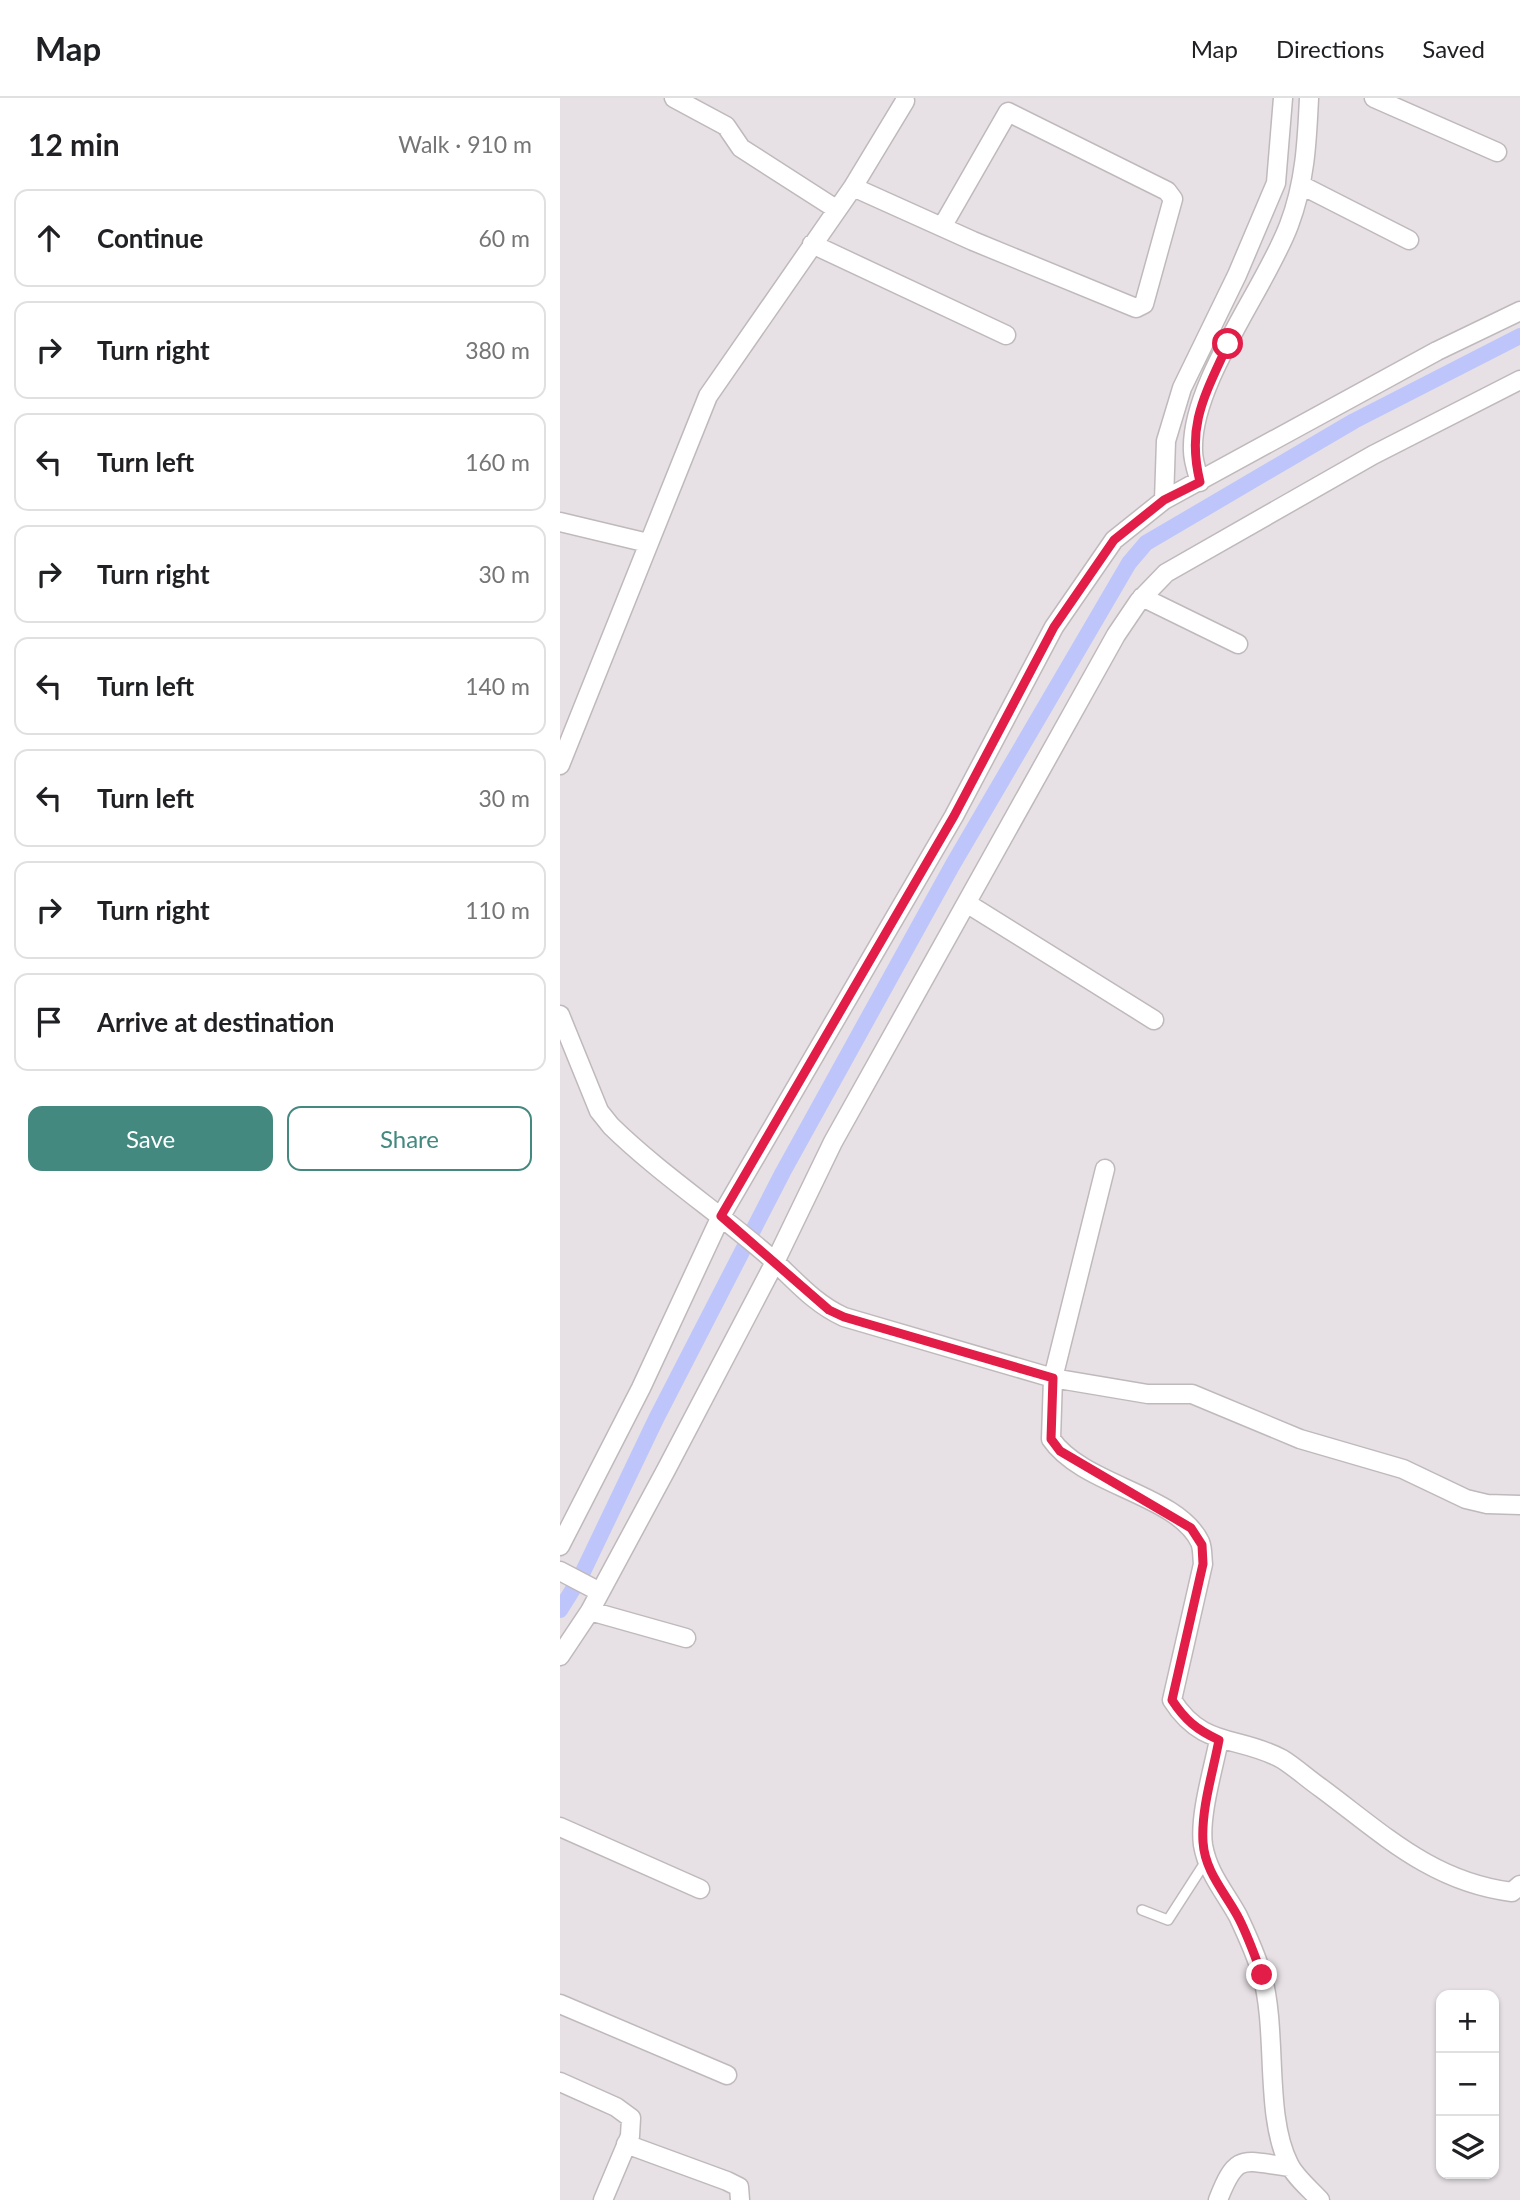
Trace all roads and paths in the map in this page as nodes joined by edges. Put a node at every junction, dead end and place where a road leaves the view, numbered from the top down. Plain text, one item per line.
1 (674, 98) edge
2 (1283, 98) edge
3 (1309, 98) edge
4 (1374, 98) edge
5 (905, 101) dead end
6 (1014, 105) edge
7 (1497, 152) dead end
8 (1301, 185) junction
9 (853, 187) junction
10 (836, 209) junction
11 (942, 228) junction
12 (1409, 240) dead end
13 (812, 244) junction
14 (1520, 310) edge
15 (1006, 335) dead end
16 (1520, 380) edge
17 (1200, 482) junction
18 (1164, 500) junction
19 (560, 522) edge
20 (648, 543) junction
21 (1142, 597) junction
22 (1238, 644) dead end
23 (565, 738) edge
24 (560, 765) edge
25 (968, 904) junction
26 (560, 1015) edge
27 (1154, 1020) dead end
28 (1105, 1169) dead end
29 (726, 1221) junction
30 (771, 1258) junction
31 (1053, 1378) junction
32 (1520, 1505) edge
33 (560, 1546) edge
34 (561, 1572) edge
35 (596, 1590) junction
36 (590, 1611) junction
37 (687, 1638) dead end
38 (560, 1656) edge
39 (1219, 1740) junction
40 (560, 1826) edge
41 (1206, 1861) junction
42 (1520, 1885) edge
43 (700, 1889) dead end
44 (1142, 1910) dead end
45 (560, 2004) edge
46 (727, 2074) dead end
47 (560, 2082) edge
48 (626, 2144) junction
49 (1290, 2167) junction
50 (603, 2200) edge
51 (740, 2200) edge
52 (1218, 2200) edge
53 (1320, 2200) edge

1 - 10 street
2 - 18 street
3 - 8 street
4 - 7 street
5 - 9 street
6 - 11 street
6 - 11 street
8 - 12 street
8 - 17 street
9 - 10 street
9 - 11 street
10 - 13 street
13 - 15 street
13 - 20 street
14 - 17 street
16 - 21 street
17 - 18 street
18 - 29 street
19 - 20 street
20 - 23 street
21 - 22 street
21 - 25 street
23 - 24 street
25 - 27 street
25 - 30 street
26 - 29 street
28 - 31 street
29 - 30 street
29 - 33 street
30 - 31 street
30 - 35 street
31 - 32 street
31 - 39 street
34 - 35 street
35 - 36 street
36 - 37 street
36 - 38 street
39 - 41 street
39 - 42 street
40 - 43 street
41 - 44 lane
41 - 49 street
45 - 46 street
47 - 48 street
48 - 50 street
48 - 51 street
49 - 52 street
49 - 53 street

